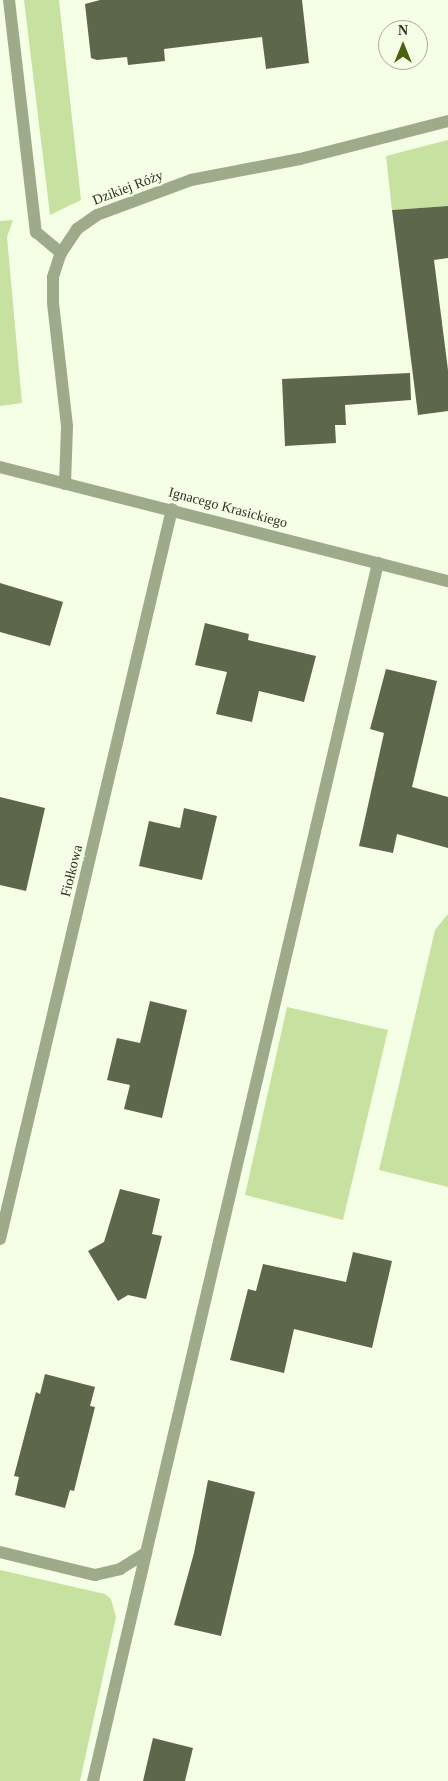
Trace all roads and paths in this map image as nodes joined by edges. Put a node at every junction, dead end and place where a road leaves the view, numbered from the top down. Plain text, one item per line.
1 (9, 0) edge
2 (448, 121) edge
3 (61, 253) junction
4 (0, 467) edge
5 (65, 484) junction
6 (172, 509) junction
7 (378, 563) junction
8 (448, 581) edge
9 (0, 1239) edge
10 (0, 1552) edge
11 (146, 1553) junction
12 (93, 1781) edge

1 - 3 street
2 - 3 street, Dzikiej Róży
3 - 5 street, Dzikiej Róży
4 - 5 street, Ignacego Krasickiego
5 - 6 street, Ignacego Krasickiego
6 - 7 street, Ignacego Krasickiego
6 - 9 street, Fiołkowa
7 - 8 street, Ignacego Krasickiego
7 - 11 street
10 - 11 street
11 - 12 street

